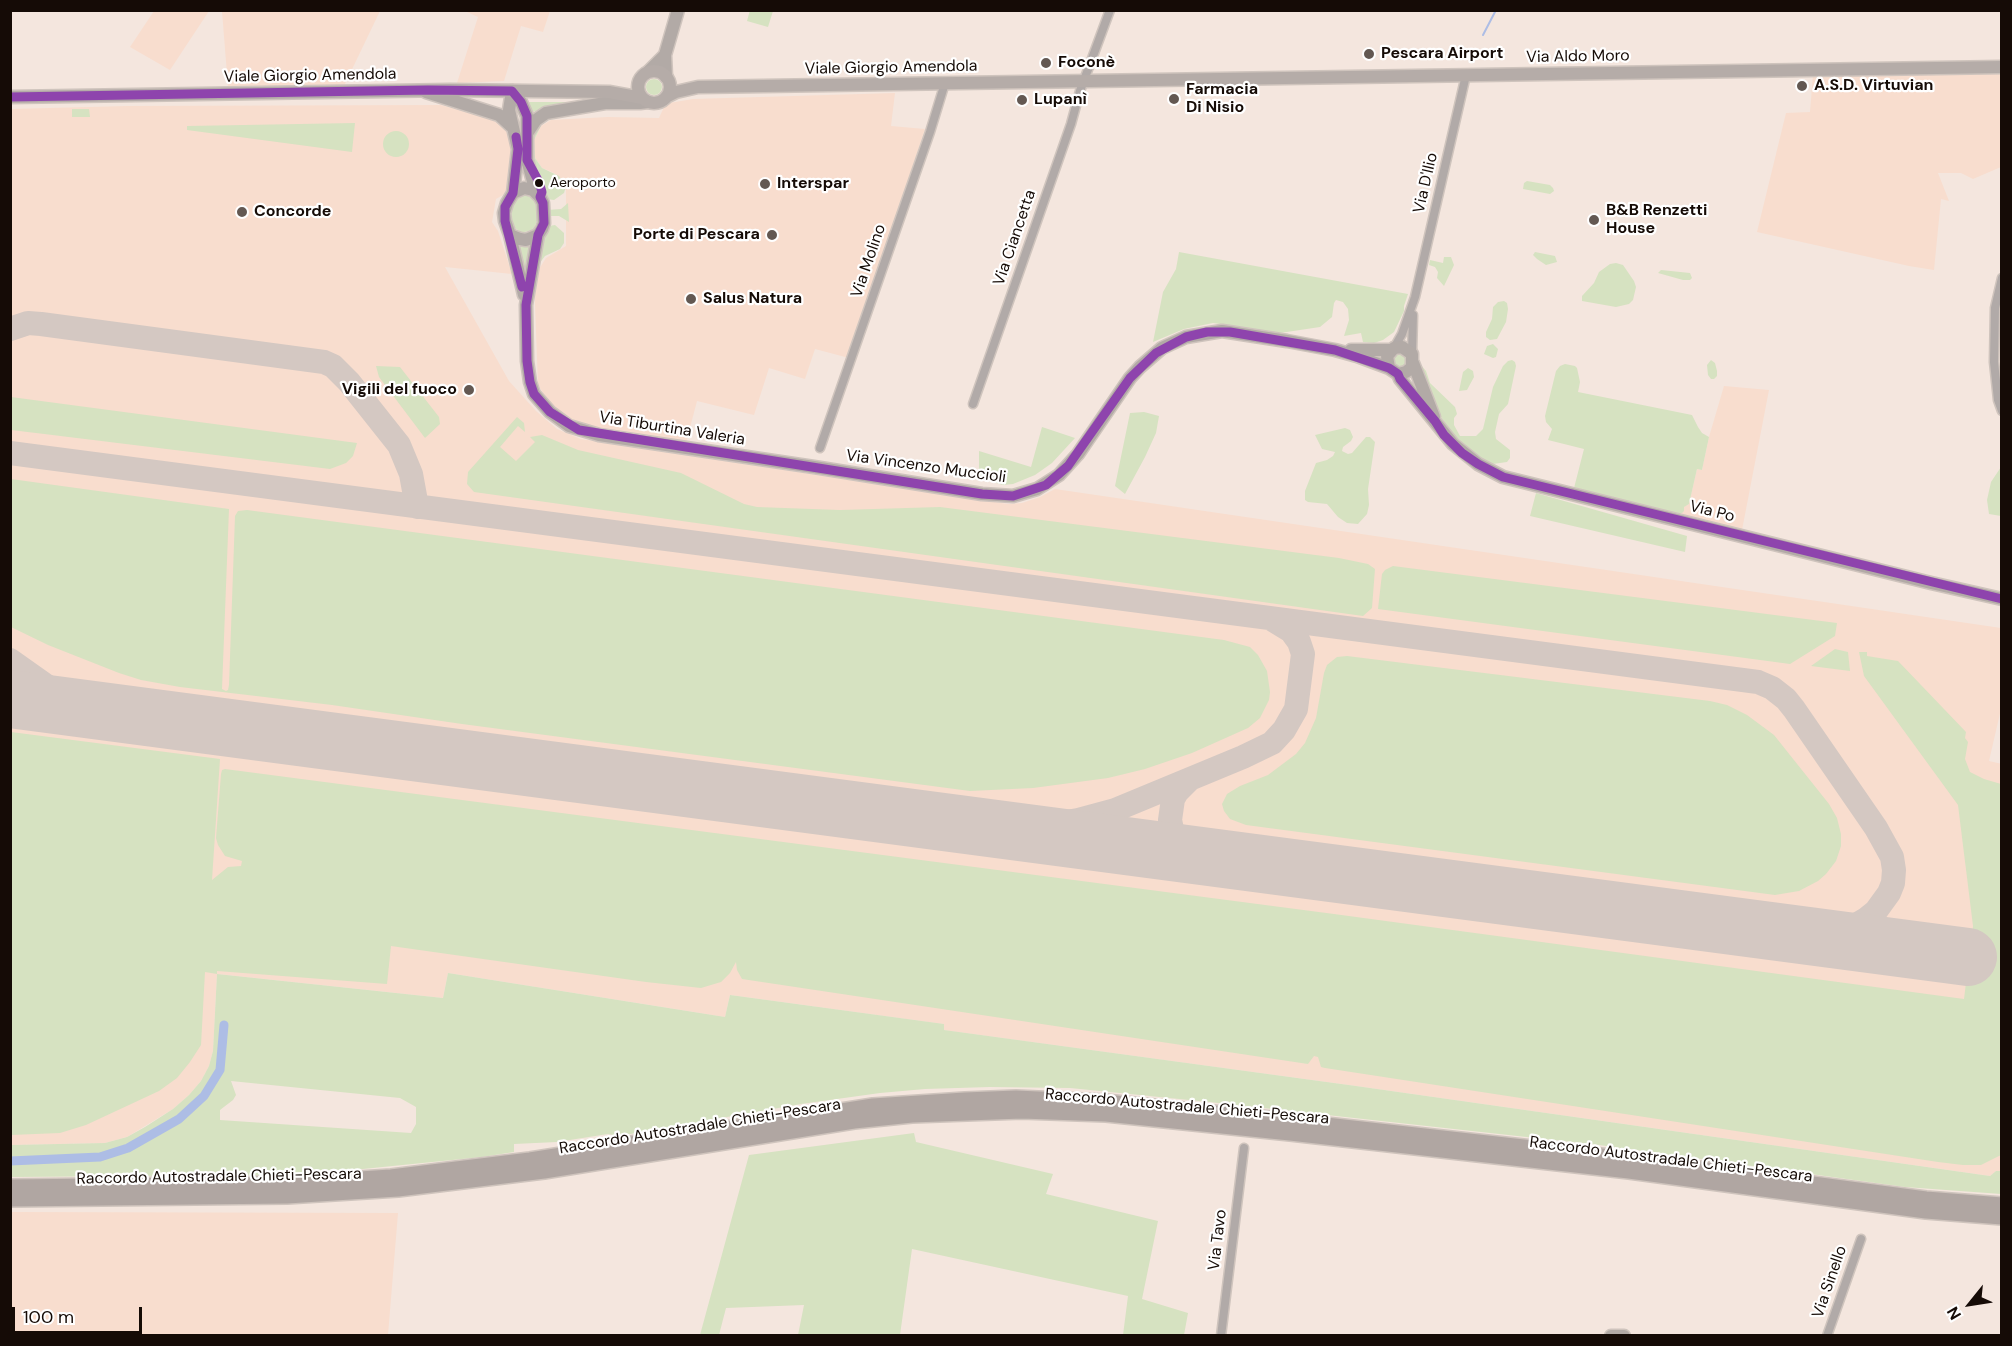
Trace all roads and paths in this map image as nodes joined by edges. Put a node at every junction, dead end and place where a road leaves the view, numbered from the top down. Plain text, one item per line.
1 (678, 10) edge
2 (1110, 10) edge
3 (665, 55) junction
4 (2001, 67) edge
5 (649, 71) junction
6 (1466, 75) junction
7 (667, 78) junction
8 (638, 81) junction
9 (1084, 81) junction
10 (945, 83) junction
11 (698, 87) junction
12 (422, 90) junction
13 (512, 91) junction
14 (609, 92) junction
15 (10, 97) edge
16 (666, 97) junction
17 (645, 100) junction
18 (514, 129) junction
19 (528, 132) junction
20 (536, 192) junction
21 (513, 193) junction
22 (510, 235) junction
23 (538, 235) junction
24 (2001, 278) edge
25 (1415, 297) junction
26 (526, 304) junction
27 (1393, 349) junction
28 (1335, 350) junction
29 (1412, 359) junction
30 (1393, 371) junction
31 (973, 404) dead end
32 (2001, 411) edge
33 (1435, 421) junction
34 (820, 448) dead end
35 (801, 465) joint
36 (2001, 598) edge
37 (1244, 1148) dead end
38 (10, 1187) edge
39 (10, 1199) edge
40 (2001, 1205) edge
41 (2001, 1217) edge
42 (1861, 1239) dead end
43 (1221, 1335) edge
44 (1611, 1335) edge
45 (1624, 1335) edge
46 (1827, 1335) edge

1 - 3 street
2 - 9 street, Via Ciancetta
3 - 5 street
3 - 7 street
4 - 6 main road, Via Aldo Moro
5 - 7 main road
5 - 8 main road
6 - 9 main road, Via Aldo Moro
6 - 25 street, Via D'Ilio
7 - 11 main road, Viale Giorgio Amendola
7 - 16 main road
8 - 14 main road, Viale Giorgio Amendola
8 - 17 main road
9 - 10 main road, Viale Giorgio Amendola
9 - 31 street, Via Ciancetta
10 - 11 main road, Viale Giorgio Amendola
10 - 34 street, Via Molino
11 - 16 main road, Viale Giorgio Amendola
12 - 13 main road, Viale Giorgio Amendola
12 - 15 main road, Viale Giorgio Amendola
12 - 18 street
13 - 14 main road, Viale Giorgio Amendola
13 - 18 street
13 - 19 street
14 - 17 main road, Viale Giorgio Amendola
16 - 17 main road
17 - 19 street
18 - 21 street
19 - 20 street
20 - 21 street
20 - 23 street
21 - 22 street
22 - 23 street
22 - 26 street, Via Tiburtina Valeria
23 - 26 street, Via Tiburtina Valeria
24 - 32 street
25 - 27 street, Via D'Ilio
25 - 29 street, Via D'Ilio
26 - 35 street, Via Tiburtina Valeria
27 - 28 street, Via Vincenzo Muccioli
27 - 29 street
27 - 30 street
28 - 30 street, Via Vincenzo Muccioli
28 - 35 street, Via Vincenzo Muccioli
29 - 30 street
29 - 33 street, Via Po
30 - 33 street, Via Po
33 - 36 street, Via Po
37 - 43 street, Via Tavo
38 - 40 highway, Raccordo Autostradale Chieti-Pescara
39 - 41 highway, Raccordo Autostradale Chieti-Pescara
42 - 46 street, Via Sinello
44 - 45 street

